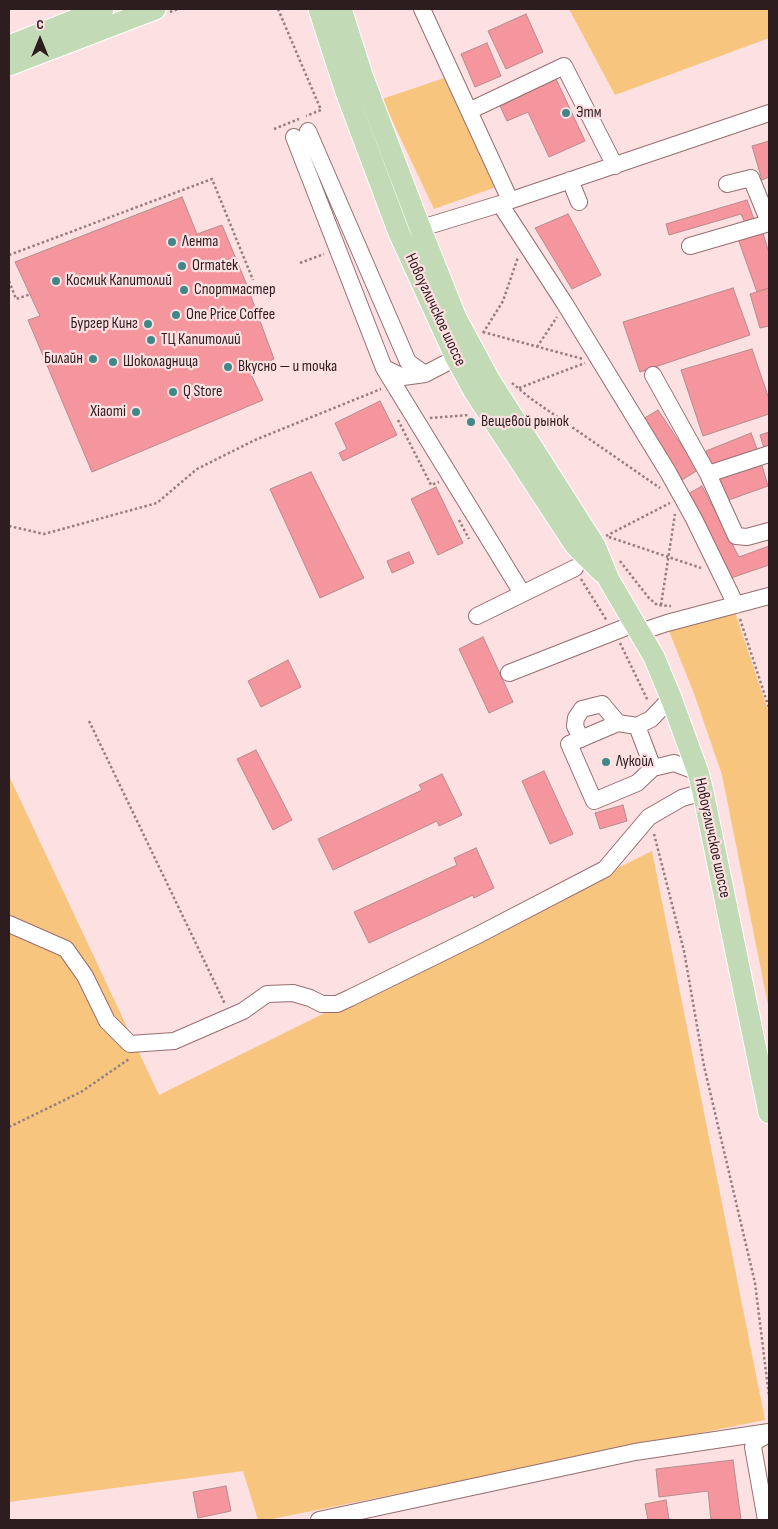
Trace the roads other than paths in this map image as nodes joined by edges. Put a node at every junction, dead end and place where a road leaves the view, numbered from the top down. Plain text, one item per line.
1 (103, 9) edge
2 (155, 9) edge
3 (319, 9) edge
4 (341, 9) edge
5 (345, 9) edge
6 (422, 9) edge
7 (349, 32) junction
8 (9, 46) edge
9 (9, 65) edge
10 (469, 111) junction
11 (769, 113) edge
12 (615, 166) junction
13 (570, 180) junction
14 (727, 184) dead end
15 (505, 202) junction
16 (579, 202) dead end
17 (769, 223) edge
18 (421, 230) junction
19 (690, 246) dead end
20 (456, 358) junction
21 (384, 368) junction
22 (425, 374) junction
23 (654, 375) dead end
24 (769, 454) edge
25 (708, 474) junction
26 (769, 531) edge
27 (575, 568) dead end
28 (609, 580) junction
29 (522, 593) junction
30 (769, 596) edge
31 (736, 605) junction
32 (477, 616) dead end
33 (637, 628) junction
34 (509, 673) dead end
35 (671, 698) junction
36 (618, 723) junction
37 (637, 726) junction
38 (580, 739) junction
39 (653, 768) junction
40 (698, 772) junction
41 (703, 792) junction
42 (9, 924) edge
43 (769, 1113) edge
44 (769, 1433) edge
45 (319, 1520) edge
46 (766, 1520) edge

1 - 8 main road
2 - 9 main road
3 - 20 main road, Новоугличское шоссе
4 - 7 main road, Новоугличское шоссе
5 - 7 main road
6 - 10 street
7 - 18 main road, Новоугличское шоссе
10 - 12 street
10 - 15 street
11 - 12 street
12 - 13 street
13 - 15 street
13 - 16 street
14 - 17 street
15 - 18 street
15 - 31 street
17 - 19 street
18 - 28 main road, Новоугличское шоссе
20 - 22 street
20 - 28 main road, Новоугличское шоссе
21 - 22 street
21 - 22 street
21 - 29 street
23 - 25 street
24 - 25 street
25 - 26 street
27 - 29 street
28 - 33 main road, Новоугличское шоссе
29 - 32 street
30 - 31 street
31 - 33 street
33 - 34 street
33 - 35 main road, Новоугличское шоссе
35 - 37 street
35 - 40 main road, Новоугличское шоссе
36 - 37 street
36 - 38 street
36 - 38 street
37 - 39 street
38 - 39 street
39 - 40 street
40 - 41 main road, Новоугличское шоссе
41 - 42 street
41 - 43 main road, Новоугличское шоссе
44 - 45 street
44 - 46 street

